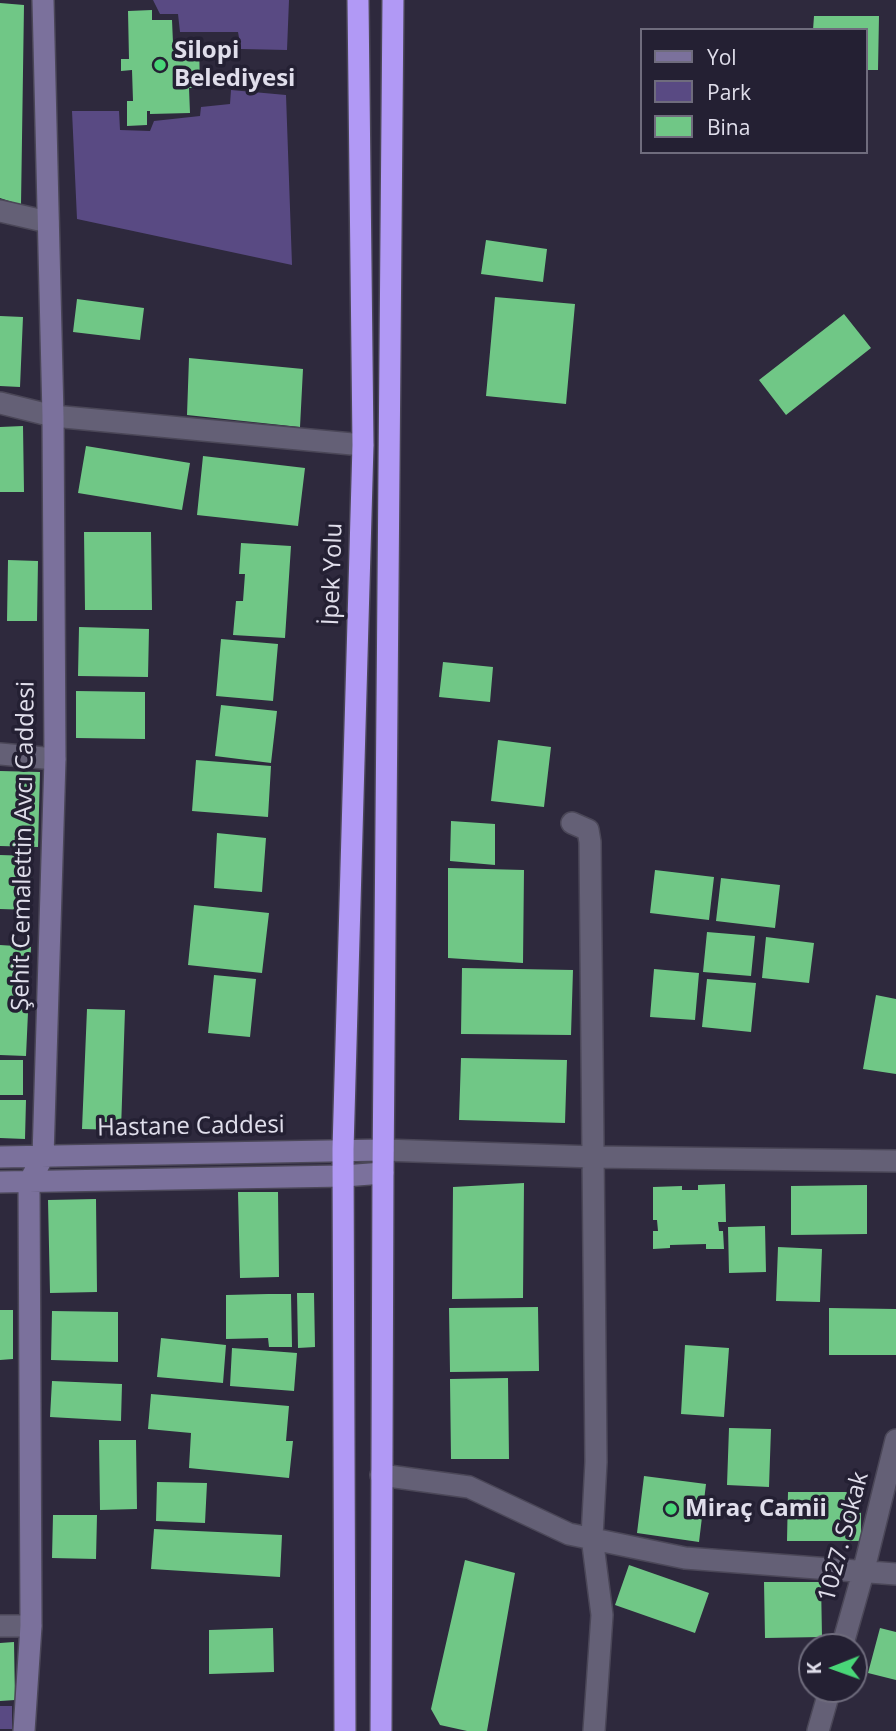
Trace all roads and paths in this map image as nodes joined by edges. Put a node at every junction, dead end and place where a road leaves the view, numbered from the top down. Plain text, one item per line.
1 (43, 0) edge
2 (358, 0) edge
3 (393, 0) edge
4 (0, 211) edge
5 (48, 222) junction
6 (0, 403) edge
7 (52, 416) junction
8 (363, 445) junction
9 (0, 754) edge
10 (55, 759) junction
11 (572, 823) dead end
12 (343, 1149) junction
13 (383, 1150) junction
14 (0, 1157) edge
15 (43, 1157) junction
16 (594, 1157) junction
17 (896, 1161) edge
18 (383, 1173) junction
19 (344, 1176) junction
20 (0, 1182) edge
21 (29, 1182) junction
22 (896, 1440) edge
23 (381, 1475) junction
24 (592, 1537) junction
25 (863, 1573) junction
26 (896, 1574) edge
27 (0, 1626) edge
28 (31, 1626) junction
29 (846, 1633) edge
30 (826, 1703) edge
31 (24, 1731) edge
32 (345, 1731) edge
33 (381, 1731) edge
34 (594, 1731) edge
35 (817, 1731) edge

1 - 5 street, Şehit Cemalettin Avcı Caddesi
2 - 8 highway, İpek Yolu
3 - 13 highway
4 - 5 street
5 - 7 street, Şehit Cemalettin Avcı Caddesi
6 - 7 street
7 - 8 street
7 - 10 street, Şehit Cemalettin Avcı Caddesi
8 - 12 highway, İpek Yolu
9 - 10 street
10 - 15 street, Şehit Cemalettin Avcı Caddesi
11 - 16 street
12 - 13 street, Hastane Caddesi
12 - 15 street, Hastane Caddesi
12 - 19 highway, İpek Yolu
13 - 16 street
13 - 18 highway
14 - 15 street, Hastane Caddesi
15 - 21 street, Şehit Cemalettin Avcı Caddesi
16 - 17 street
16 - 24 street
18 - 19 street
18 - 23 highway
19 - 21 street
19 - 32 highway, İpek Yolu
20 - 21 street
21 - 28 street, Şehit Cemalettin Avcı Caddesi
22 - 25 street, 1027. Sokak
23 - 24 street
23 - 33 highway
24 - 25 street
24 - 34 street
25 - 26 street
25 - 29 street, 1027. Sokak
27 - 28 street
28 - 31 street, Şehit Cemalettin Avcı Caddesi
30 - 35 street

